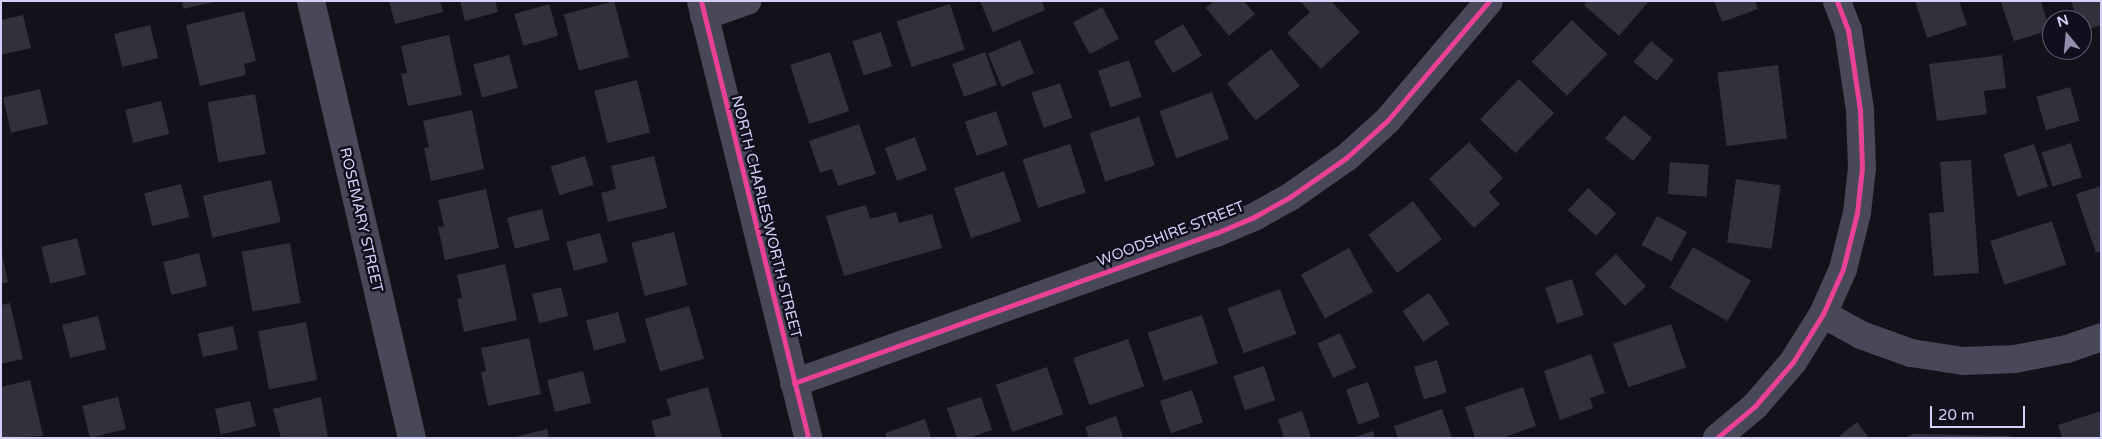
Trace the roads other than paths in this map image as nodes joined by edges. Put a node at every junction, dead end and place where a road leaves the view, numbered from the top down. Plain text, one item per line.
1 (311, 1) edge
2 (747, 1) edge
3 (1489, 1) edge
4 (1837, 1) edge
5 (702, 9) edge
6 (1823, 314) junction
7 (2101, 337) edge
8 (794, 383) junction
9 (412, 438) edge
10 (808, 438) edge
11 (1717, 438) edge

1 - 9 street, ROSEMARY STREET
2 - 5 street
3 - 8 street, WOODSHIRE STREET
4 - 6 street
5 - 8 street, NORTH CHARLESWORTH STREET
6 - 7 street
6 - 11 street
8 - 10 street, NORTH CHARLESWORTH STREET

